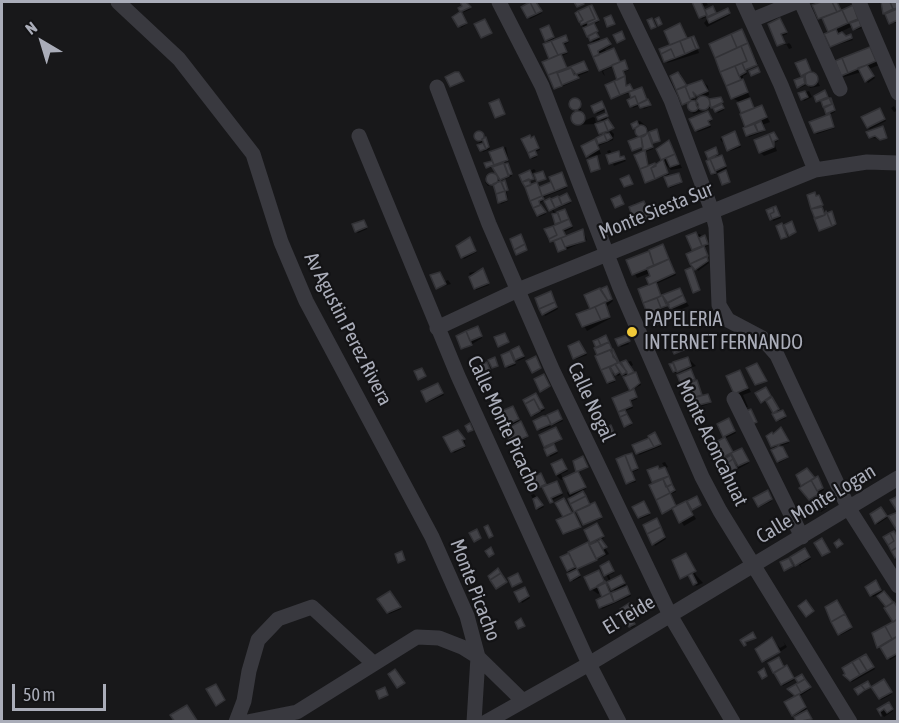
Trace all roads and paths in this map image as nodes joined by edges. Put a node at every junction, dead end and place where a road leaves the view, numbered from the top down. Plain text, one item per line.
1 (118, 2) edge
2 (500, 2) edge
3 (624, 2) edge
4 (743, 2) edge
5 (796, 2) edge
6 (801, 2) edge
7 (860, 2) edge
8 (752, 20) junction
9 (437, 87) dead end
10 (840, 89) dead end
11 (897, 93) edge
12 (359, 136) dead end
13 (897, 164) edge
14 (815, 170) junction
15 (712, 211) junction
16 (606, 254) junction
17 (518, 290) junction
18 (437, 328) junction
19 (734, 399) dead end
20 (897, 478) edge
21 (849, 508) junction
22 (432, 537) joint
23 (802, 537) junction
24 (755, 565) junction
25 (897, 586) edge
26 (670, 615) junction
27 (478, 657) junction
28 (373, 663) junction
29 (589, 664) junction
30 (523, 701) junction
31 (496, 719) edge
32 (265, 720) edge
33 (236, 722) edge
34 (247, 722) edge
35 (474, 722) edge
36 (618, 722) edge
37 (733, 722) edge
38 (850, 722) edge

1 - 22 street, Av Agustin Perez Rivera
2 - 16 street, Monte Aconcahuat
3 - 15 street
4 - 8 street
5 - 8 street
6 - 10 street
7 - 11 street
8 - 14 street
9 - 17 street, Calle Nogal
12 - 18 street, Calle Monte Picacho
13 - 14 street, Monte Siesta Sur
14 - 15 street, Monte Siesta Sur
15 - 16 street, Monte Siesta Sur
15 - 21 street
16 - 17 street, Monte Siesta Sur
16 - 24 street, Monte Aconcahuat
17 - 18 street, Monte Siesta Sur
17 - 26 street, Calle Nogal
18 - 29 street, Calle Monte Picacho
19 - 23 street
20 - 21 street, Calle Monte Logan
21 - 23 street, Calle Monte Logan
21 - 25 street
22 - 27 street, Monte Picacho
23 - 24 street, Calle Monte Logan
24 - 26 street, El Teide
24 - 38 street, Monte Aconcahuat
26 - 29 street, El Teide
26 - 37 street, Calle Nogal
27 - 28 street
27 - 30 street
27 - 35 street
28 - 32 street
28 - 33 street
29 - 30 street, El Teide
29 - 36 street, Calle Monte Picacho
30 - 31 street, El Teide
32 - 34 street

